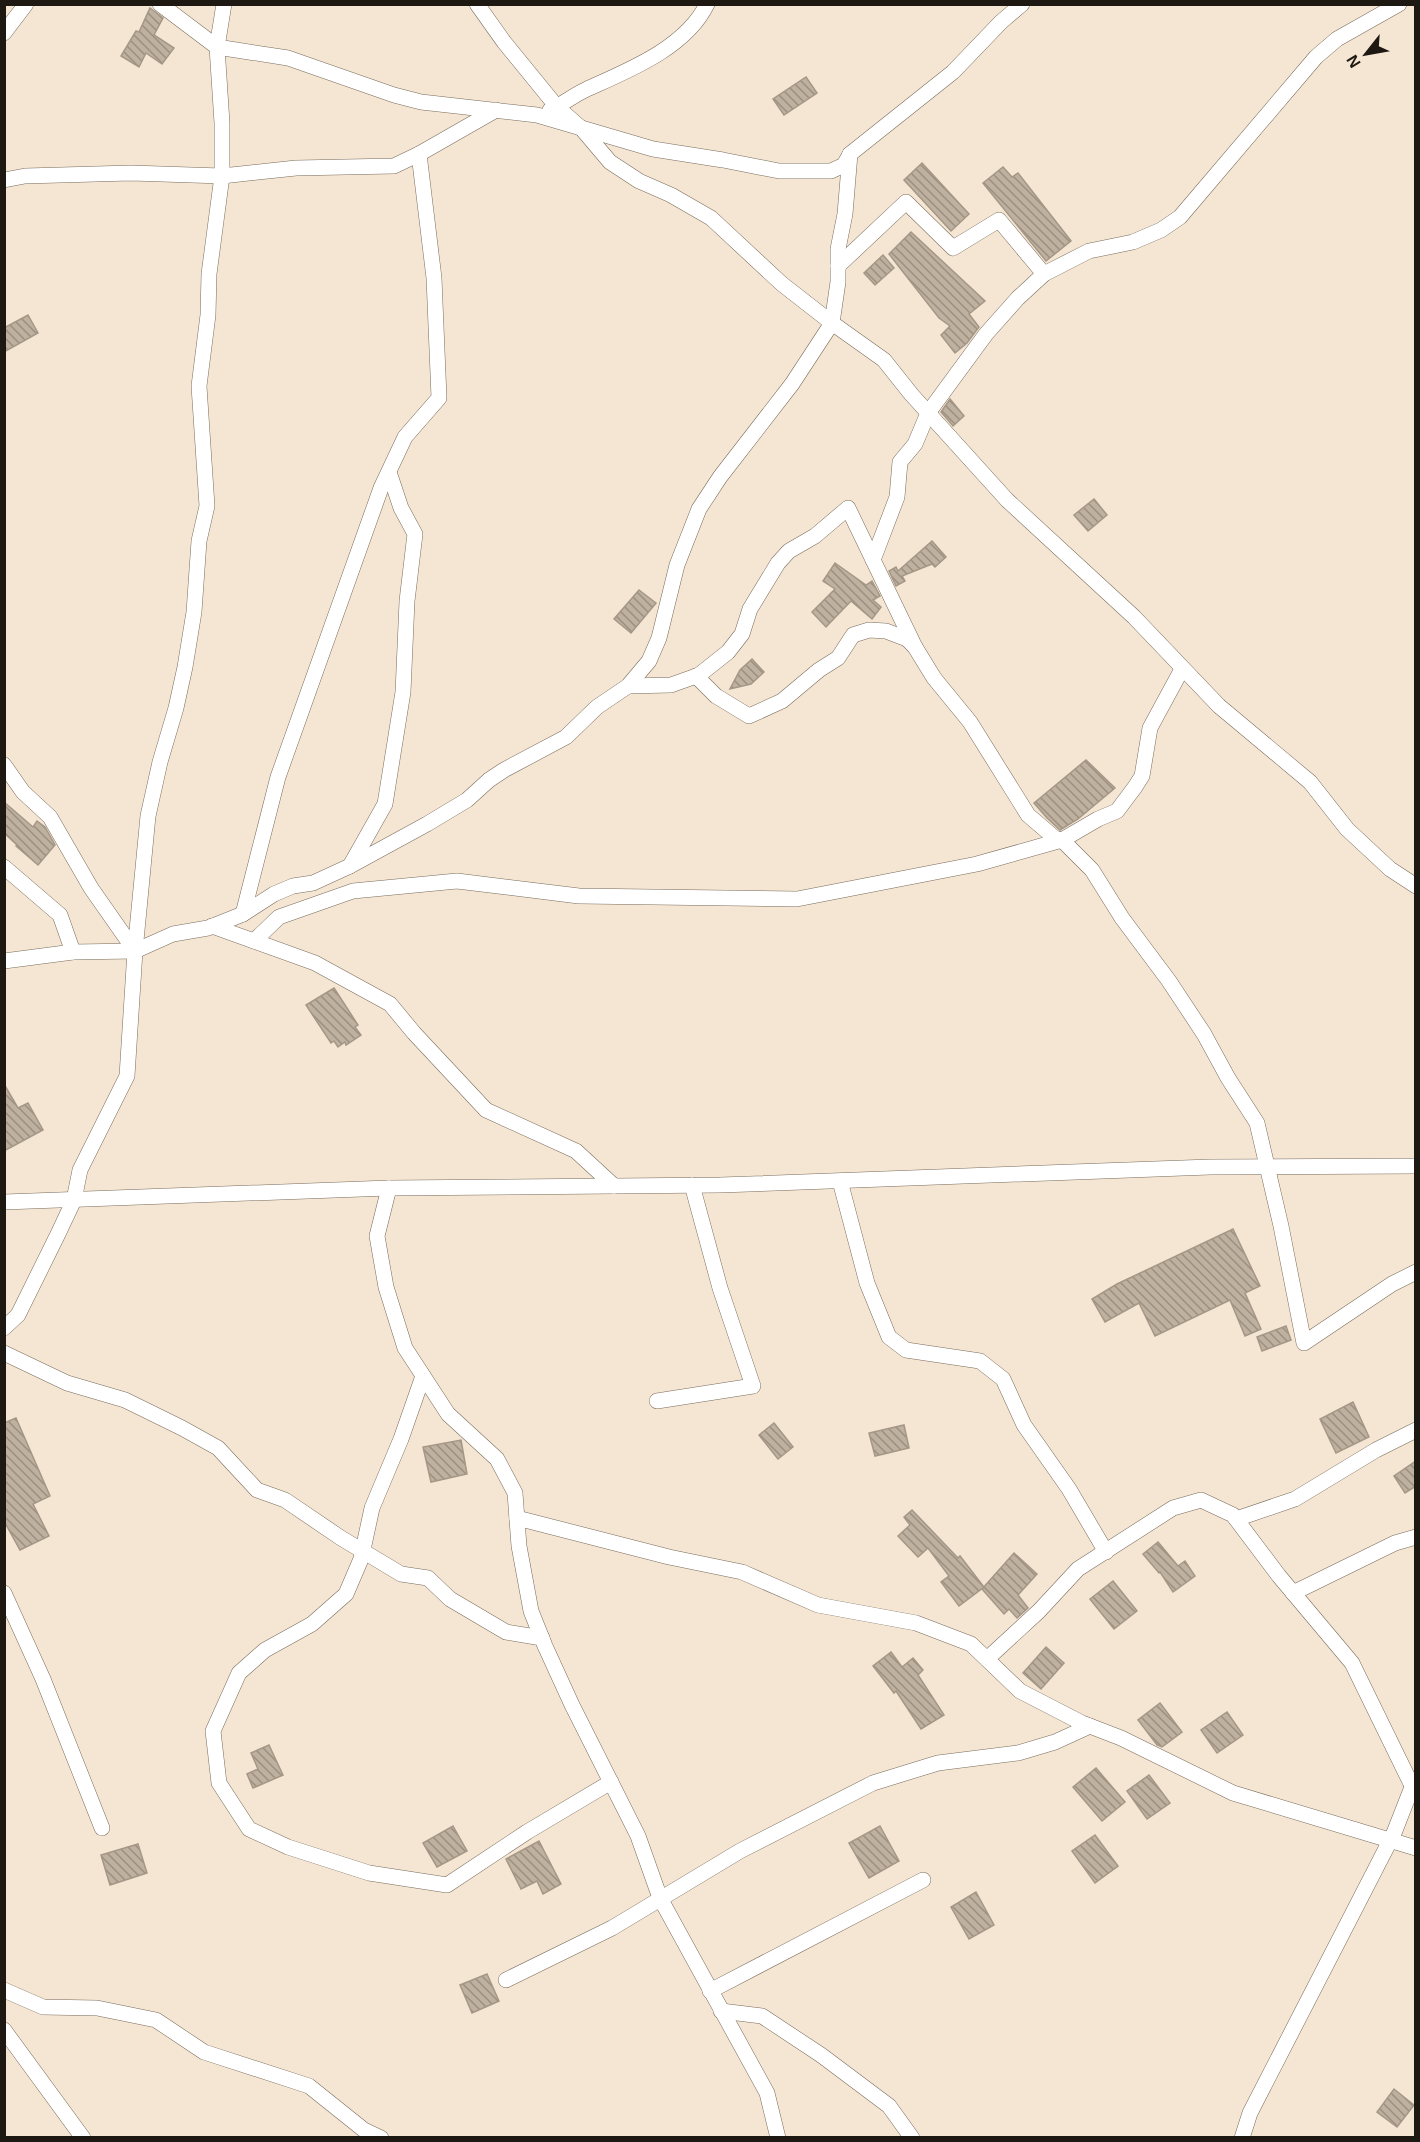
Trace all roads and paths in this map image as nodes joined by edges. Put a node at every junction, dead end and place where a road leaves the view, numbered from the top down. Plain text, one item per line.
1 (26, 4) edge
2 (160, 4) edge
3 (224, 4) edge
4 (477, 4) edge
5 (706, 4) edge
6 (1022, 4) edge
7 (1399, 4) edge
8 (4, 33) edge
9 (217, 47) junction
10 (557, 107) junction
11 (496, 110) junction
12 (537, 115) junction
13 (582, 129) junction
14 (419, 154) junction
15 (850, 154) junction
16 (222, 176) junction
17 (4, 180) edge
18 (838, 266) junction
19 (1044, 274) junction
20 (832, 323) junction
21 (928, 412) junction
22 (389, 472) junction
23 (873, 560) junction
24 (915, 646) junction
25 (1182, 669) junction
26 (696, 676) junction
27 (628, 686) junction
28 (4, 765) edge
29 (1062, 840) junction
30 (350, 866) junction
31 (4, 867) edge
32 (1416, 886) edge
33 (243, 914) junction
34 (212, 926) junction
35 (254, 941) junction
36 (135, 951) junction
37 (73, 952) junction
38 (4, 961) edge
39 (1416, 1166) edge
40 (1266, 1167) junction
41 (840, 1181) junction
42 (692, 1185) junction
43 (614, 1186) junction
44 (389, 1188) junction
45 (74, 1200) junction
46 (4, 1202) edge
47 (1416, 1272) edge
48 (4, 1328) edge
49 (4, 1353) edge
50 (423, 1376) junction
51 (657, 1401) dead end
52 (1416, 1430) edge
53 (517, 1518) junction
54 (1236, 1519) junction
55 (1416, 1536) edge
56 (362, 1551) junction
57 (1106, 1552) junction
58 (4, 1593) edge
59 (1293, 1593) junction
60 (542, 1638) junction
61 (987, 1659) junction
62 (1090, 1726) junction
63 (611, 1782) junction
64 (1414, 1787) edge
65 (102, 1828) dead end
66 (1390, 1840) junction
67 (1416, 1848) edge
68 (923, 1880) dead end
69 (660, 1899) junction
70 (506, 1980) dead end
71 (4, 1990) edge
72 (710, 1991) junction
73 (722, 2012) junction
74 (4, 2030) edge
75 (83, 2138) edge
76 (381, 2138) edge
77 (778, 2138) edge
78 (912, 2138) edge
79 (1242, 2138) edge

1 - 8 street
2 - 9 street
3 - 9 street
4 - 10 street
5 - 10 street
6 - 15 street
7 - 19 street
9 - 11 street
9 - 16 street
10 - 12 street
10 - 13 street
11 - 12 street
11 - 14 street
12 - 13 street
13 - 15 street
13 - 20 street
14 - 16 street
14 - 22 street
15 - 18 street
16 - 17 street
16 - 36 street
18 - 19 street
18 - 20 street
19 - 21 street
20 - 21 street
20 - 27 street
21 - 23 street
21 - 25 street
22 - 30 street
22 - 33 street
23 - 24 street
23 - 26 street
24 - 26 street
24 - 29 street
25 - 29 street
25 - 32 street
26 - 27 street
27 - 30 street
28 - 36 street
29 - 35 street
29 - 40 street
30 - 33 street
31 - 37 street
33 - 34 street
34 - 35 street
34 - 36 street
35 - 43 street
36 - 37 street
36 - 45 street
37 - 38 street
39 - 40 street
40 - 41 street
40 - 47 street
41 - 42 street
41 - 57 street
42 - 43 street
42 - 51 street
43 - 44 street
44 - 45 street
44 - 50 street
45 - 46 street
45 - 48 street
49 - 56 street
50 - 53 street
50 - 56 street
52 - 54 street
53 - 60 street
53 - 61 street
54 - 57 street
54 - 59 street
55 - 59 street
56 - 60 street
56 - 63 street
57 - 61 street
58 - 65 street
59 - 64 street
60 - 63 street
61 - 62 street
62 - 66 street
62 - 69 street
63 - 69 street
64 - 66 street
66 - 67 street
66 - 79 street
68 - 72 street
69 - 70 street
69 - 72 street
71 - 76 street
72 - 73 street
73 - 77 street
73 - 78 street
74 - 75 street

